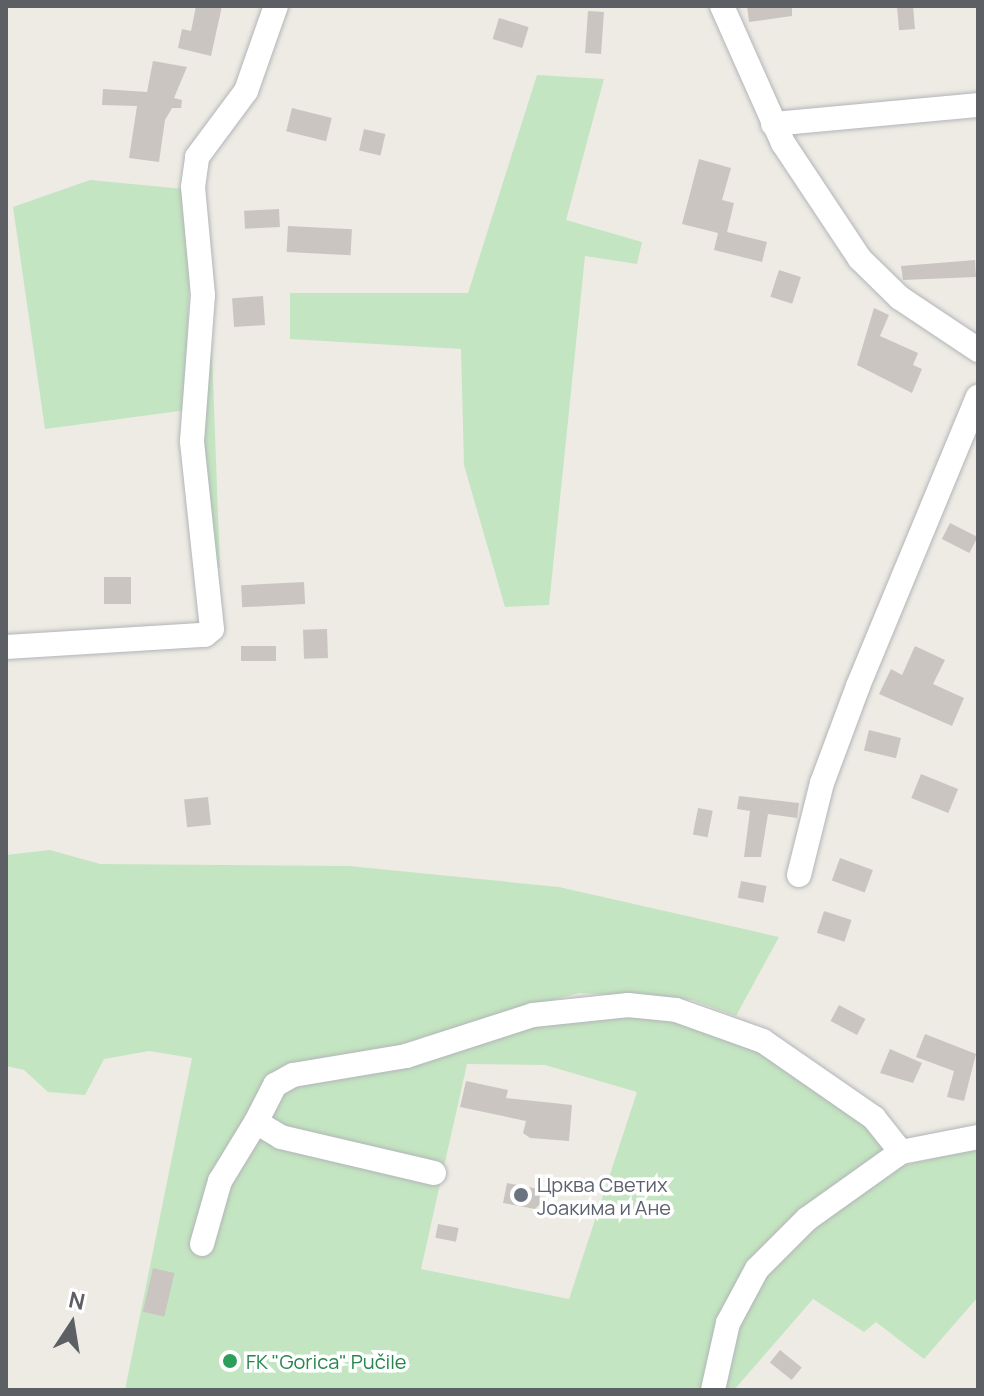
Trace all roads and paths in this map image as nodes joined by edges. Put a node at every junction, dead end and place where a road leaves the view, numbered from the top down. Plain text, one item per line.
1 (276, 6) edge
2 (722, 6) edge
3 (978, 105) edge
4 (773, 124) junction
5 (978, 350) edge
6 (978, 397) edge
7 (6, 647) edge
8 (799, 875) dead end
9 (256, 1122) junction
10 (978, 1137) edge
11 (901, 1152) junction
12 (434, 1173) dead end
13 (202, 1244) dead end
14 (713, 1390) edge

1 - 7 street
2 - 4 street
3 - 4 street
4 - 5 street
6 - 8 street
9 - 11 street
9 - 12 street
9 - 13 street
10 - 11 street
11 - 14 street

